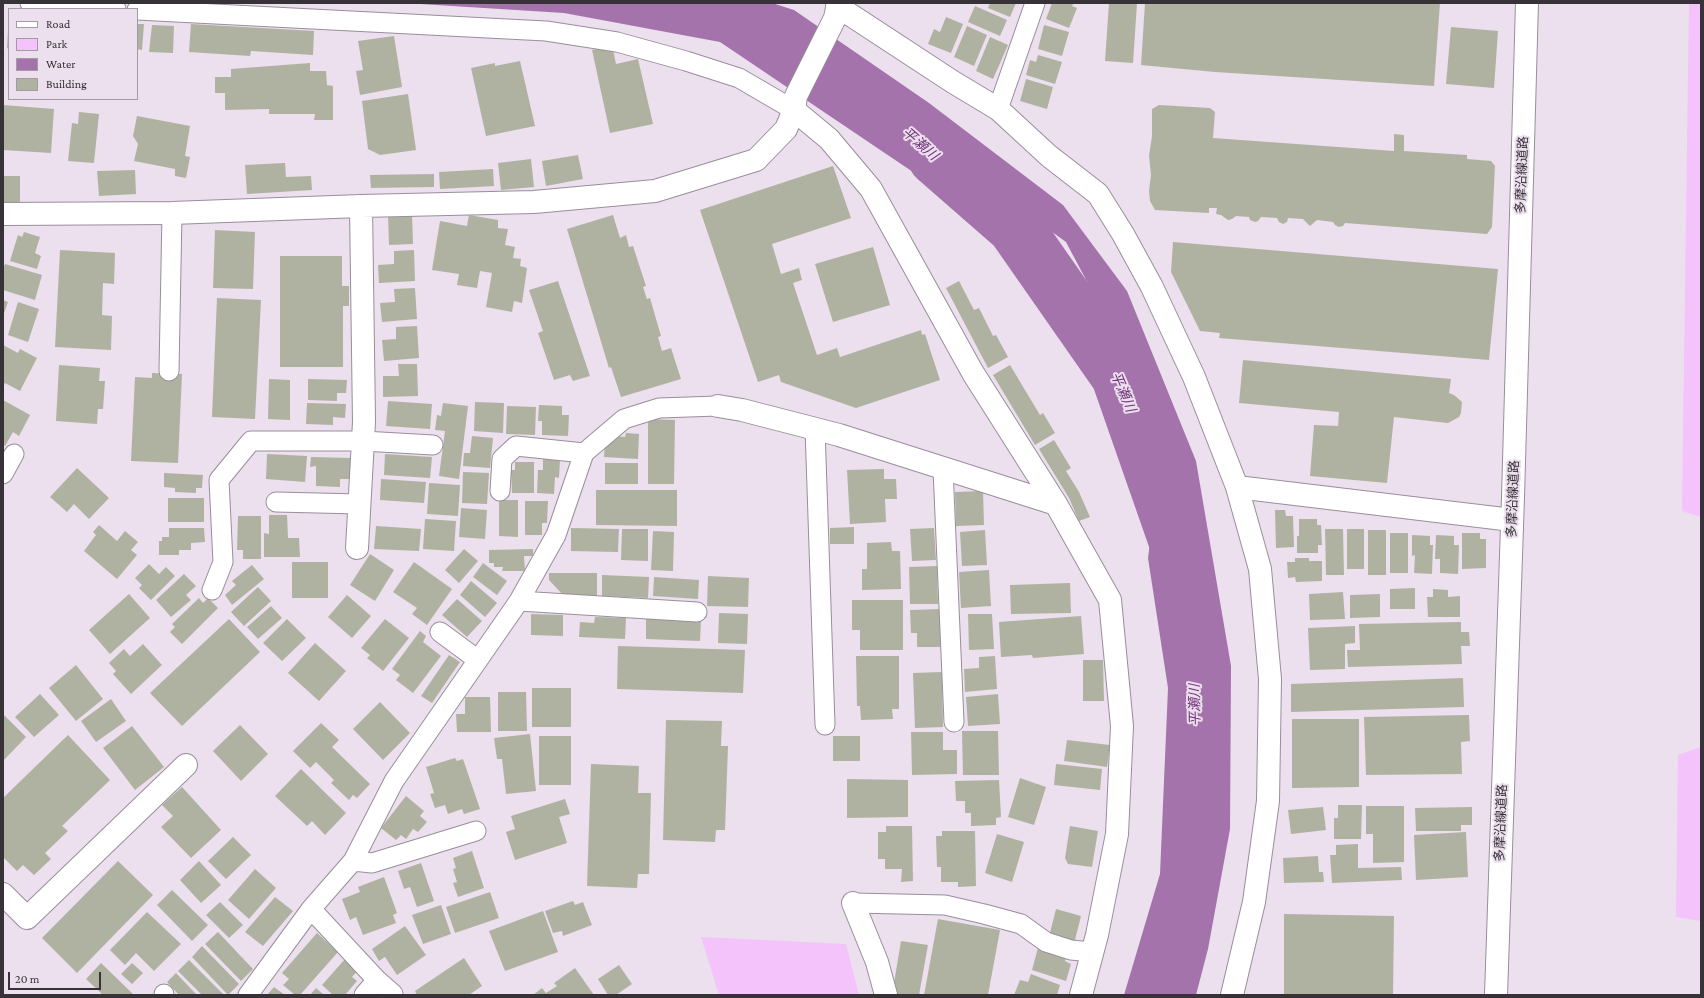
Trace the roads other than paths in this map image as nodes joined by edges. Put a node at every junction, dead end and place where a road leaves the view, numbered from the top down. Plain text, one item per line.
1 (30, 3) edge
2 (1035, 3) edge
3 (1527, 3) edge
4 (102, 8) edge
5 (837, 9) edge
6 (138, 10) edge
7 (795, 103) junction
8 (998, 109) junction
9 (361, 206) junction
10 (172, 213) junction
11 (4, 215) edge
12 (169, 371) dead end
13 (718, 406) joint
14 (815, 428) junction
15 (363, 441) junction
16 (433, 445) dead end
17 (584, 453) junction
18 (14, 454) dead end
19 (943, 469) junction
20 (3, 474) edge
21 (1237, 486) junction
22 (500, 491) dead end
23 (276, 502) dead end
24 (359, 504) junction
25 (1056, 504) junction
26 (1512, 520) junction
27 (357, 548) dead end
28 (212, 590) dead end
29 (519, 601) junction
30 (697, 612) dead end
31 (440, 632) dead end
32 (478, 660) junction
33 (954, 722) dead end
34 (825, 725) dead end
35 (186, 765) dead end
36 (476, 830) dead end
37 (353, 861) junction
38 (3, 894) edge
39 (853, 903) joint
40 (311, 909) junction
41 (1092, 952) junction
42 (377, 980) junction
43 (393, 994) dead end
44 (248, 995) edge
45 (364, 995) edge
46 (886, 995) edge
47 (1081, 995) edge
48 (1232, 995) edge
49 (1496, 995) edge

1 - 4 lane
2 - 8 lane
3 - 26 street, 多摩沿線道路
5 - 7 street
5 - 8 street
6 - 7 lane
7 - 9 street
7 - 25 street
8 - 21 street
9 - 10 street
9 - 15 street
10 - 11 street
10 - 12 lane
13 - 14 street
13 - 17 lane
14 - 19 street
14 - 34 lane
15 - 16 lane
15 - 24 street
15 - 28 lane
17 - 22 lane
17 - 29 lane
18 - 20 lane
19 - 25 street
19 - 33 lane
21 - 26 street
21 - 48 street
23 - 24 lane
24 - 27 street
25 - 41 street
26 - 49 street, 多摩沿線道路
29 - 30 lane
29 - 32 lane
31 - 32 lane
32 - 37 lane
35 - 38 street
36 - 37 lane
37 - 40 lane
39 - 41 lane
39 - 46 street
40 - 42 lane
40 - 44 lane
41 - 47 street
42 - 43 lane
42 - 45 lane

